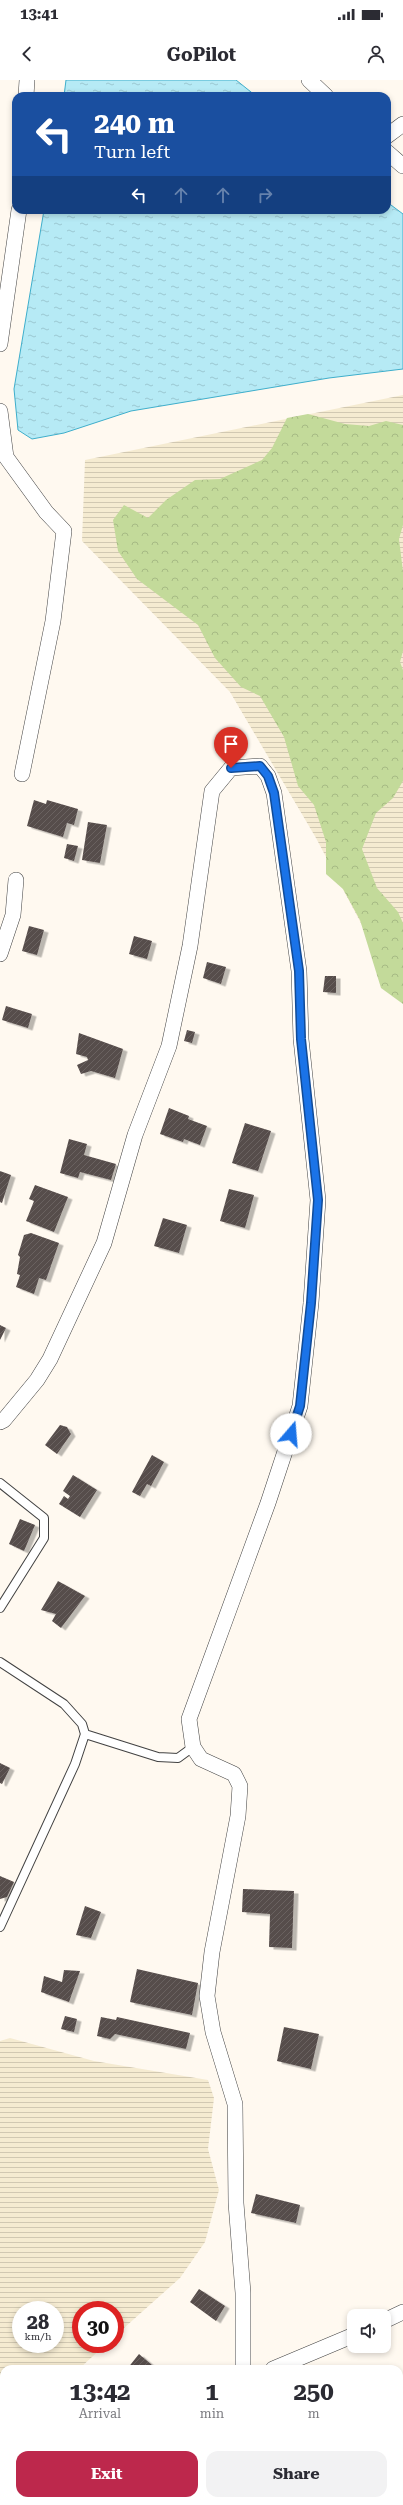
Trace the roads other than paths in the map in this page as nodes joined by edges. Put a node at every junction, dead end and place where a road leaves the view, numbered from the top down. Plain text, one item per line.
1 (27, 80) edge
2 (309, 80) edge
3 (26, 92) edge
4 (322, 92) edge
5 (403, 124) edge
6 (391, 133) edge
7 (391, 156) edge
8 (403, 166) edge
9 (18, 214) edge
10 (0, 344) edge
11 (0, 411) edge
12 (22, 774) dead end
13 (16, 880) dead end
14 (0, 954) edge
15 (0, 1422) edge
16 (0, 1484) edge
17 (0, 1608) edge
18 (0, 1662) edge
19 (85, 1734) junction
20 (193, 1747) junction
21 (0, 1927) edge
22 (403, 2312) edge
23 (391, 2318) edge
24 (347, 2338) edge
25 (243, 2365) edge
26 (283, 2365) edge

1 - 3 street
2 - 4 street
5 - 6 street
7 - 8 street
9 - 10 street
11 - 12 street
13 - 14 street
15 - 20 street
16 - 17 lane
18 - 19 lane
19 - 20 lane
19 - 21 lane
20 - 25 street
22 - 23 street
24 - 26 street

